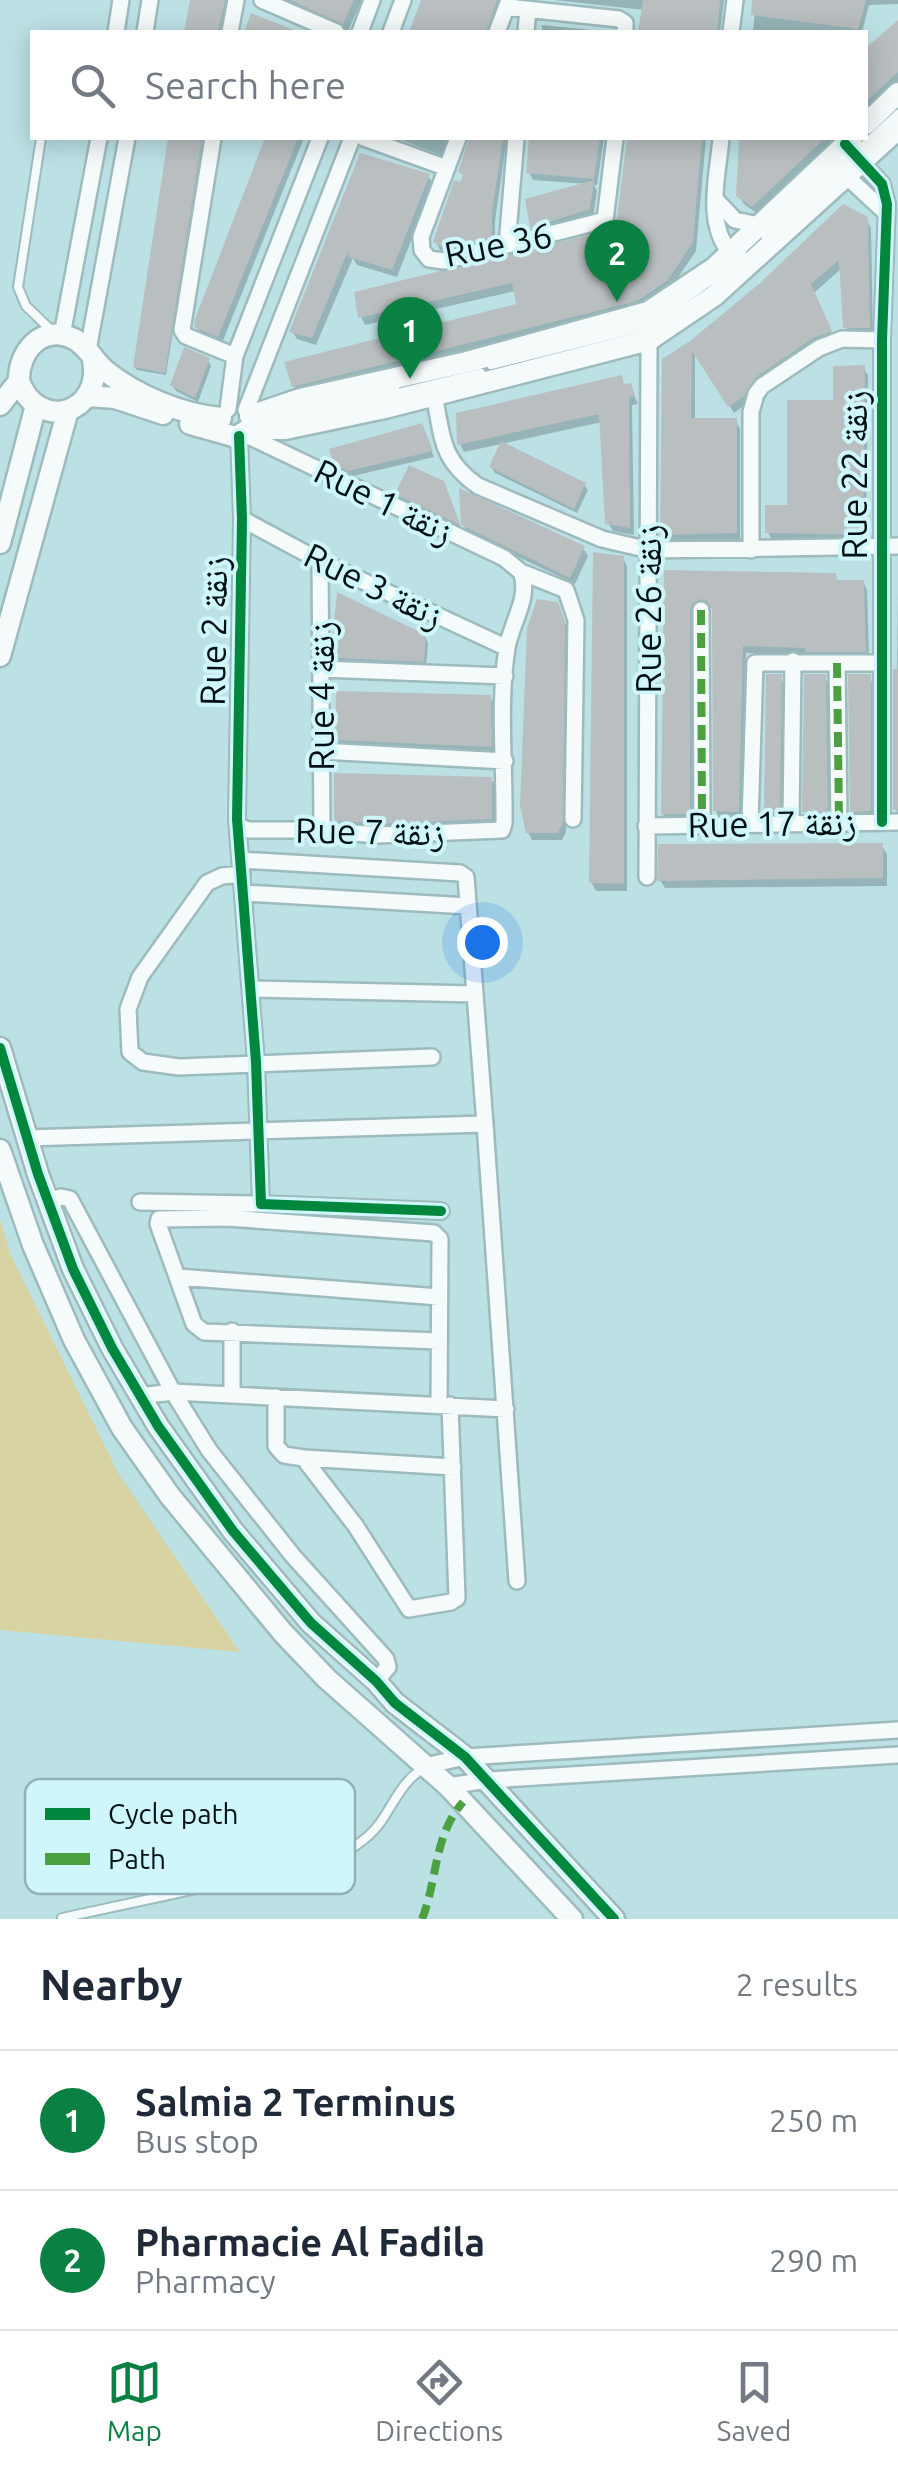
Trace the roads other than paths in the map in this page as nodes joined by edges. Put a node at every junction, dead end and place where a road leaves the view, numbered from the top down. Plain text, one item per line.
1 (121, 0) edge
2 (150, 0) edge
3 (236, 0) edge
4 (262, 0) edge
5 (372, 0) edge
6 (403, 0) edge
7 (735, 0) edge
8 (508, 4) edge
9 (528, 9) junction
10 (624, 27) edge
11 (116, 30) edge
12 (145, 30) edge
13 (230, 30) edge
14 (331, 30) edge
15 (361, 30) edge
16 (392, 30) edge
17 (498, 30) edge
18 (526, 30) edge
19 (732, 30) edge
20 (898, 92) edge
21 (898, 116) edge
22 (868, 122) edge
23 (898, 130) edge
24 (40, 140) edge
25 (99, 140) edge
26 (128, 140) edge
27 (213, 140) edge
28 (319, 140) edge
29 (351, 140) edge
30 (354, 140) edge
31 (457, 140) edge
32 (516, 140) edge
33 (615, 140) edge
34 (721, 140) edge
35 (847, 159) edge
36 (447, 168) junction
37 (716, 200) junction
38 (762, 226) junction
39 (507, 246) junction
40 (731, 254) junction
41 (891, 295) edge
42 (59, 335) junction
43 (648, 340) junction
44 (882, 340) junction
45 (91, 355) junction
46 (235, 356) junction
47 (19, 382) junction
48 (434, 395) junction
49 (88, 396) junction
50 (0, 405) edge
51 (36, 406) junction
52 (68, 410) junction
53 (241, 423) junction
54 (242, 519) junction
55 (0, 543) edge
56 (889, 547) edge
57 (649, 550) junction
58 (752, 550) junction
59 (320, 561) junction
60 (522, 572) junction
61 (701, 610) dead end
62 (507, 648) junction
63 (0, 656) edge
64 (793, 661) junction
65 (837, 663) junction
66 (880, 663) junction
67 (320, 669) junction
68 (504, 676) junction
69 (321, 751) junction
70 (505, 762) junction
71 (573, 820) dead end
72 (791, 822) junction
73 (838, 822) junction
74 (890, 822) edge
75 (750, 823) junction
76 (702, 824) junction
77 (240, 826) junction
78 (646, 826) junction
79 (322, 830) junction
80 (241, 867) junction
81 (646, 877) dead end
82 (244, 893) junction
83 (468, 906) junction
84 (252, 989) junction
85 (475, 994) junction
86 (0, 1048) edge
87 (432, 1057) dead end
88 (256, 1062) junction
89 (485, 1124) junction
90 (258, 1132) junction
91 (26, 1138) junction
92 (0, 1150) edge
93 (48, 1202) junction
94 (140, 1202) dead end
95 (261, 1204) junction
96 (441, 1211) dead end
97 (178, 1276) junction
98 (439, 1297) junction
99 (232, 1331) junction
100 (439, 1341) junction
101 (173, 1392) junction
102 (139, 1396) junction
103 (232, 1396) junction
104 (276, 1397) junction
105 (444, 1404) junction
106 (506, 1409) junction
107 (304, 1458) junction
108 (452, 1467) junction
109 (517, 1582) dead end
110 (376, 1680) junction
111 (898, 1730) edge
112 (898, 1755) edge
113 (465, 1757) junction
114 (425, 1766) junction
115 (488, 1780) junction
116 (448, 1786) junction
117 (355, 1845) edge
118 (176, 1894) edge
119 (62, 1918) edge
120 (572, 1919) edge
121 (614, 1919) edge

1 - 11 street
2 - 12 street
3 - 13 street
4 - 14 street
5 - 15 street
6 - 16 street
7 - 19 street
8 - 9 street
8 - 17 street
9 - 10 street
9 - 18 street
20 - 22 street
21 - 35 lane
23 - 35 street
24 - 42 lane
25 - 42 street
26 - 45 street
27 - 46 street
28 - 46 street
29 - 53 street
30 - 36 street
31 - 36 street
32 - 39 street
33 - 39 street, Rue 36
34 - 37 street
35 - 38 street
35 - 41 street, Rue 22 زنقة
35 - 43 street
35 - 53 lane
36 - 39 street, Rue 36
37 - 38 street
37 - 40 street
38 - 40 street
40 - 53 street
41 - 44 street, Rue 22 زنقة
42 - 45 street
42 - 47 street
43 - 48 street
43 - 57 street, Rue 26 زنقة
44 - 56 street, Rue 22 زنقة
44 - 58 street
45 - 49 street
45 - 53 street
46 - 53 street
47 - 50 street
47 - 51 street
48 - 53 street
48 - 57 street
49 - 52 street
49 - 53 street
51 - 52 street
51 - 55 street
52 - 63 street
53 - 54 street, Rue 2 زنقة
53 - 60 street, Rue 1 زنقة
54 - 59 street, Rue 3 زنقة
54 - 77 street, Rue 2 زنقة
56 - 58 street
56 - 66 street, Rue 22 زنقة
57 - 58 street
57 - 78 street, Rue 26 زنقة
59 - 62 street, Rue 3 زنقة
59 - 67 street, Rue 4 زنقة
60 - 62 street
60 - 71 street, Rue 1 زنقة
61 - 76 street
62 - 68 street
64 - 65 street
64 - 72 street
64 - 75 street
65 - 66 street
65 - 73 street
66 - 74 street, Rue 22 زنقة
67 - 68 street
67 - 69 street, Rue 4 زنقة
68 - 70 street
69 - 70 street
69 - 79 street, Rue 4 زنقة
70 - 79 street, Rue 7 زنقة
72 - 73 street, Rue 17 زنقة
72 - 75 street, Rue 17 زنقة
73 - 74 street, Rue 17 زنقة
75 - 76 street, Rue 17 زنقة
76 - 78 street, Rue 17 زنقة
77 - 79 street, Rue 7 زنقة
77 - 80 street, Rue 2 زنقة
78 - 81 street, Rue 26 زنقة
80 - 82 street, Rue 2 زنقة
80 - 83 street
80 - 88 street
82 - 83 street
82 - 84 street, Rue 2 زنقة
83 - 85 street
84 - 85 street
84 - 88 street, Rue 2 زنقة
85 - 89 street
86 - 91 street
87 - 88 street
88 - 90 street, Rue 2 زنقة
89 - 90 street
89 - 106 street
90 - 91 street
90 - 95 street, Rue 2 زنقة
91 - 93 street
92 - 114 street
93 - 101 street
93 - 102 street
94 - 95 street
95 - 96 street
97 - 98 street
97 - 98 street
97 - 99 street
98 - 100 street
99 - 100 street
99 - 103 street
100 - 105 street
101 - 102 street
101 - 103 street
101 - 110 street
102 - 110 street
103 - 104 street
104 - 105 street
104 - 107 street
105 - 106 street
105 - 108 street
106 - 109 street
107 - 108 street
107 - 108 street
110 - 113 street
111 - 113 street
112 - 115 street
113 - 114 street
113 - 115 street
114 - 116 street
114 - 117 lane
115 - 116 street
115 - 121 street
116 - 120 street
118 - 119 lane

